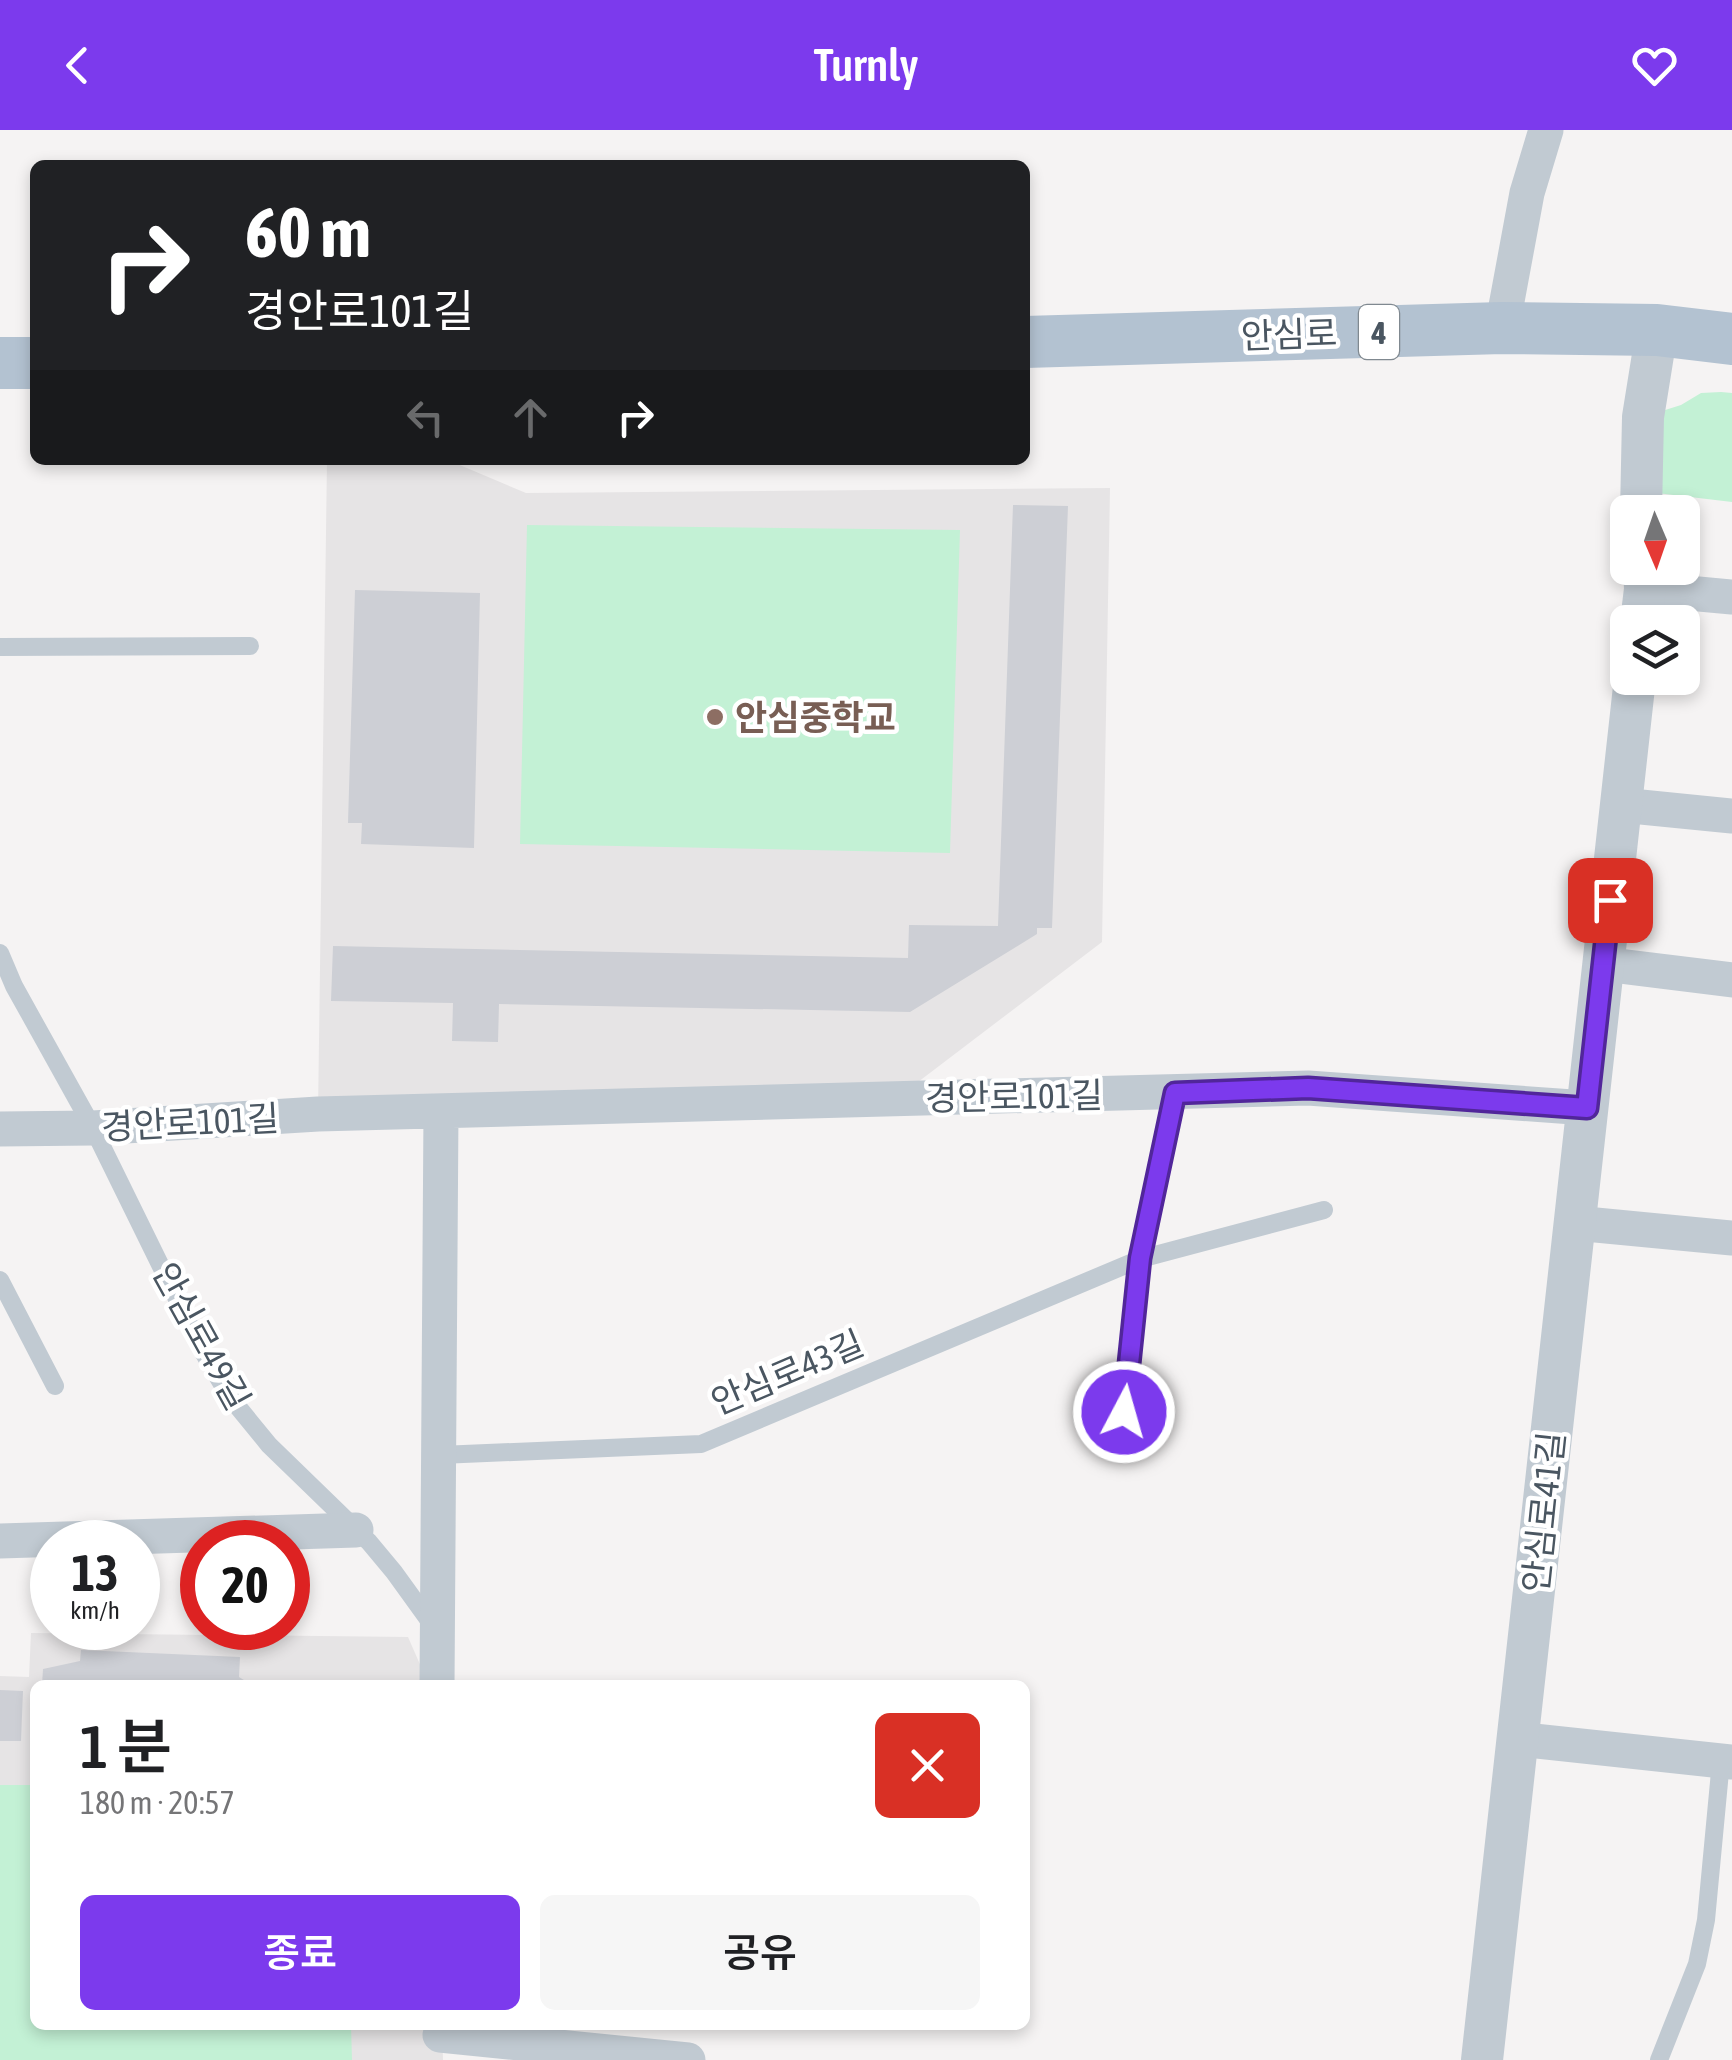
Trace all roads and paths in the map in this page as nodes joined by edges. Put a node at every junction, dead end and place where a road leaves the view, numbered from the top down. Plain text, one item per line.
1 (1546, 130) edge
2 (1502, 328) junction
3 (1657, 330) junction
4 (1732, 339) edge
5 (1030, 342) edge
6 (0, 363) edge
7 (30, 363) edge
8 (1641, 495) edge
9 (1643, 593) edge
10 (1732, 597) edge
11 (0, 646) edge
12 (250, 646) dead end
13 (1633, 695) edge
14 (1621, 804) junction
15 (1732, 816) edge
16 (0, 953) edge
17 (1603, 964) junction
18 (1732, 980) edge
19 (1175, 1093) junction
20 (1587, 1108) junction
21 (440, 1111) junction
22 (0, 1128) edge
23 (94, 1128) junction
24 (1324, 1210) dead end
25 (1574, 1223) junction
26 (1732, 1238) edge
27 (1140, 1258) junction
28 (0, 1280) edge
29 (55, 1386) dead end
30 (1124, 1412) dead end
31 (440, 1455) junction
32 (356, 1530) junction
33 (0, 1541) edge
34 (436, 1631) junction
35 (437, 1680) edge
36 (1518, 1739) junction
37 (1726, 1761) edge
38 (441, 2040) edge
39 (688, 2060) edge
40 (1482, 2060) edge
41 (1659, 2060) edge

1 - 2 street
2 - 3 main road, 안심로 / 4
2 - 5 main road, 안심로 / 4
3 - 4 main road, 안심로 / 4
3 - 8 street
6 - 7 main road
9 - 10 street
11 - 12 lane
13 - 14 street, 안심로41길
14 - 15 street
14 - 17 street, 안심로41길
16 - 23 lane, 안심로49길
17 - 18 street
17 - 20 street, 안심로41길
19 - 20 street, 경안로101길
19 - 21 street, 경안로101길
19 - 27 lane
20 - 25 street, 안심로41길
21 - 23 street, 경안로101길
21 - 31 street
22 - 23 street, 경안로101길
23 - 32 lane, 안심로49길
24 - 27 lane, 안심로43길
25 - 26 street
25 - 36 street, 안심로41길
27 - 30 lane
27 - 31 lane, 안심로43길
28 - 29 lane
31 - 34 street
32 - 33 street
32 - 34 lane, 안심로49길
34 - 35 street
36 - 37 street
36 - 40 street, 안심로41길
37 - 41 lane
38 - 39 street

